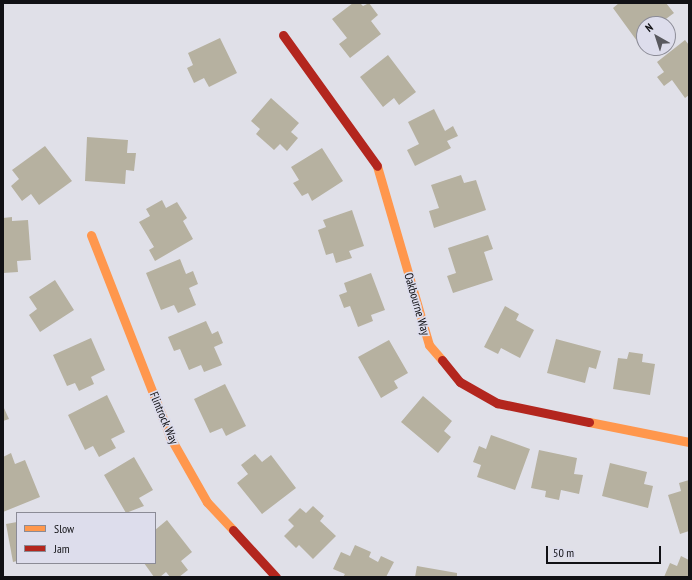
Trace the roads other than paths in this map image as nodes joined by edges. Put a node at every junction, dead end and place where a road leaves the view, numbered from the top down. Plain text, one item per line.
1 (283, 35) dead end
2 (91, 235) dead end
3 (689, 442) edge
4 (276, 577) edge

1 - 3 street, Oakbourne Way
2 - 4 street, Flintrock Way

